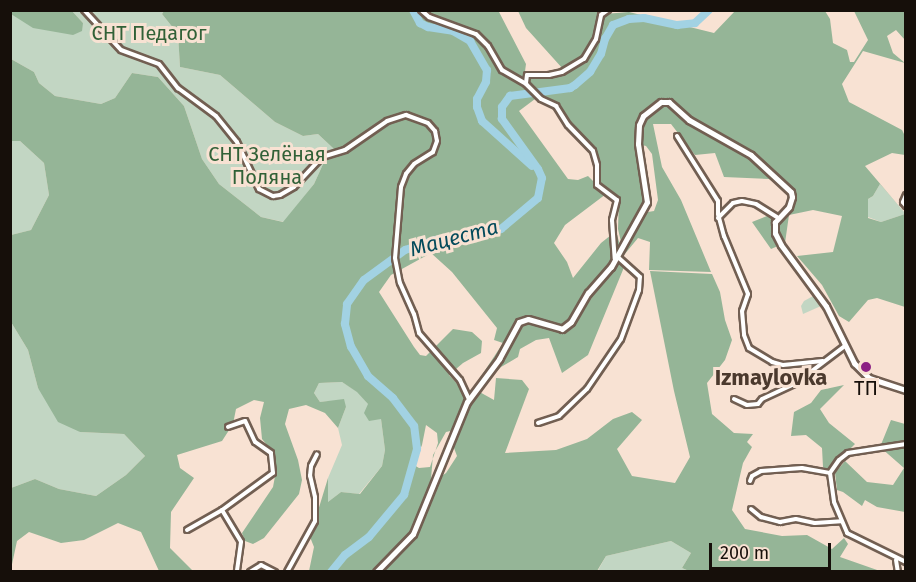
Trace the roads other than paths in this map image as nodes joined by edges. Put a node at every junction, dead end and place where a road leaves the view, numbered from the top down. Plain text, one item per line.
1 (84, 10) edge
2 (421, 10) edge
3 (608, 10) edge
4 (527, 86) junction
5 (677, 136) dead end
6 (906, 195) edge
7 (906, 206) edge
8 (777, 217) junction
9 (718, 218) junction
10 (616, 258) junction
11 (845, 346) junction
12 (823, 361) junction
13 (906, 390) edge
14 (469, 399) junction
15 (734, 399) dead end
16 (538, 423) dead end
17 (228, 427) dead end
18 (906, 444) edge
19 (317, 454) dead end
20 (830, 473) junction
21 (750, 481) dead end
22 (750, 509) dead end
23 (222, 510) junction
24 (841, 521) junction
25 (187, 530) dead end
26 (895, 559) junction
27 (906, 562) edge
28 (237, 572) edge
29 (250, 572) edge
30 (275, 572) edge
31 (287, 572) edge
32 (376, 572) edge
33 (898, 572) edge

1 - 14 street
2 - 4 street
3 - 4 street
4 - 10 street
5 - 9 street
6 - 7 street
8 - 9 street
8 - 10 street
8 - 11 street
9 - 12 street
10 - 14 street
10 - 16 street
11 - 12 street
11 - 13 street
12 - 15 street
14 - 32 street
17 - 23 street
18 - 20 street
19 - 31 street
20 - 21 street
20 - 24 street
22 - 24 street
23 - 25 street
23 - 28 street
24 - 26 street
26 - 27 street
26 - 33 street
29 - 30 street

